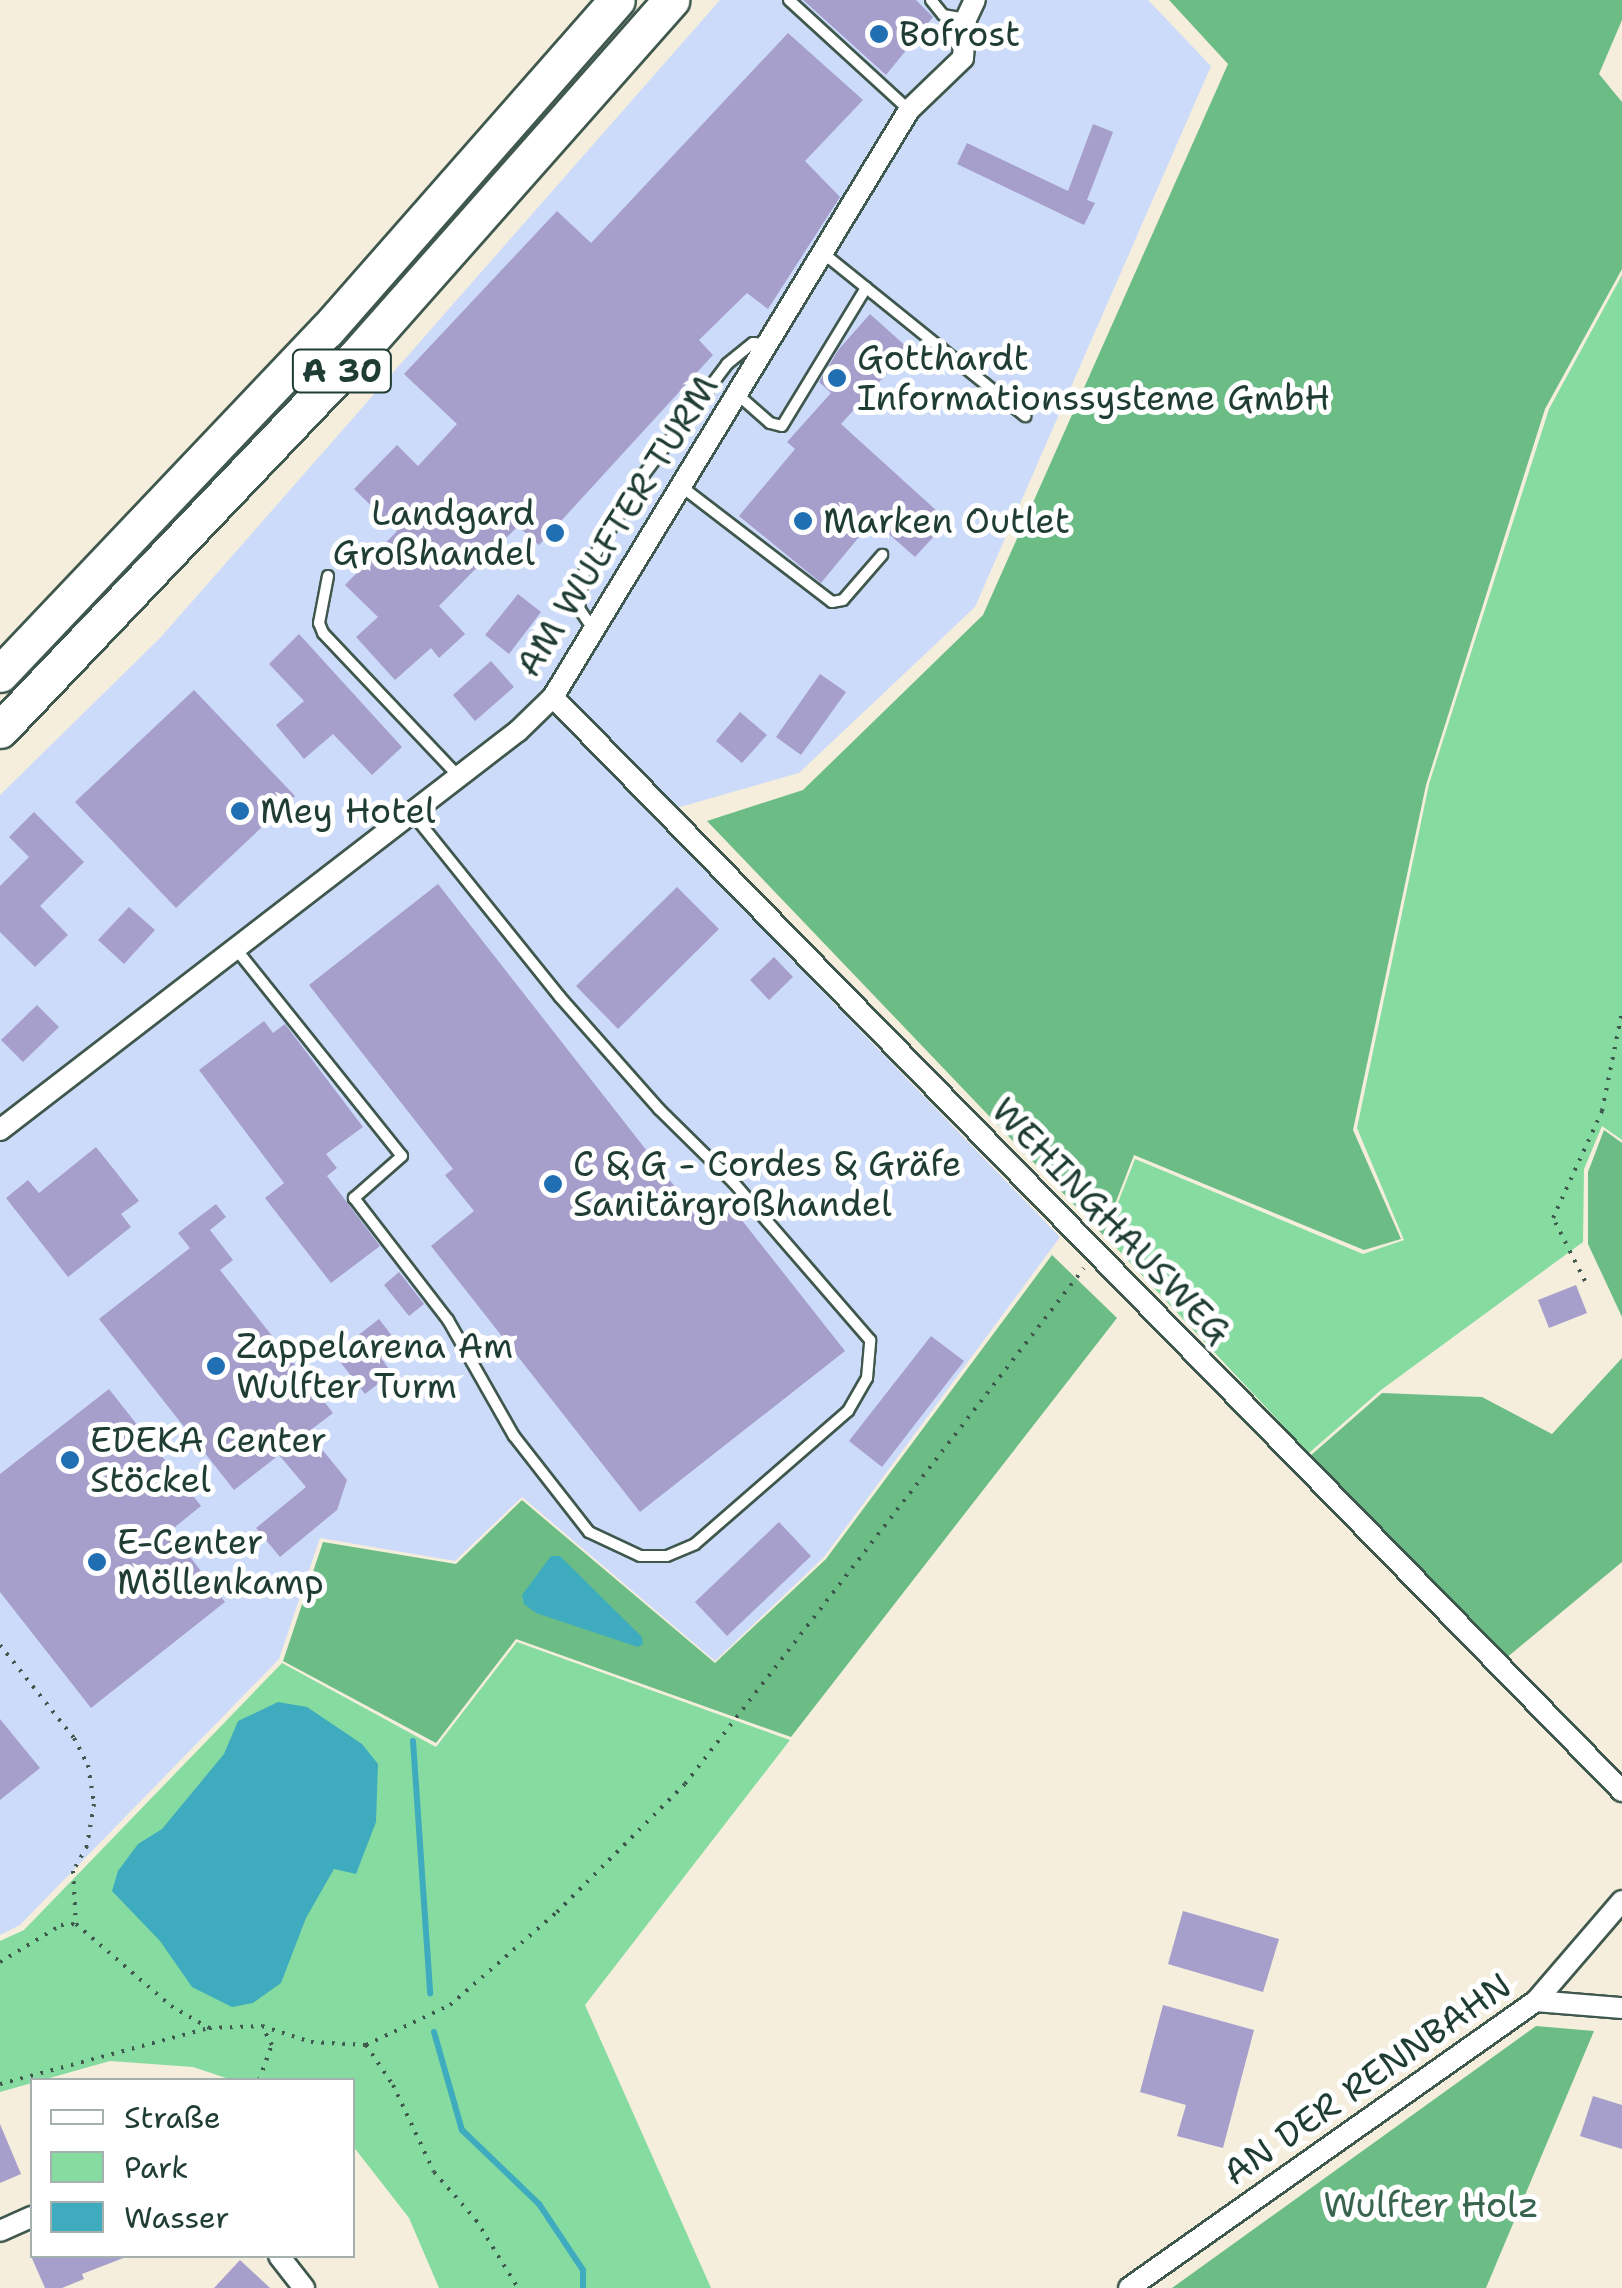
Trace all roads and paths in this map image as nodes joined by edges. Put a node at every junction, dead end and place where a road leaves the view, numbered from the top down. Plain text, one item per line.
1 (616, 0) edge
2 (671, 0) edge
3 (789, 0) edge
4 (931, 0) edge
5 (970, 10) edge
6 (908, 110) junction
7 (823, 253) junction
8 (866, 288) junction
9 (768, 344) junction
10 (737, 394) junction
11 (1025, 416) dead end
12 (682, 487) junction
13 (882, 555) dead end
14 (100, 571) junction
15 (328, 576) dead end
16 (595, 633) junction
17 (0, 638) edge
18 (0, 674) edge
19 (553, 697) junction
20 (0, 730) edge
21 (459, 777) junction
22 (412, 813) junction
23 (236, 948) junction
24 (1622, 1012) edge
25 (0, 1130) edge
26 (1096, 1252) junction
27 (1585, 1281) dead end
28 (0, 1646) edge
29 (1622, 1791) edge
30 (1622, 1900) edge
31 (76, 1924) junction
32 (0, 1962) edge
33 (1536, 2001) junction
34 (1622, 2008) edge
35 (262, 2026) junction
36 (209, 2028) junction
37 (366, 2046) junction
38 (260, 2078) edge
39 (0, 2084) edge
40 (30, 2218) edge
41 (0, 2230) edge
42 (282, 2258) edge
43 (304, 2288) edge
44 (518, 2288) edge
45 (1129, 2288) edge

1 - 14 highway, A 30
2 - 20 highway, A 30
3 - 6 lane
4 - 5 lane
5 - 6 street, AM WULFTER TURM
6 - 7 street, AM WULFTER TURM
7 - 8 lane
7 - 9 street, AM WULFTER TURM
8 - 10 lane
8 - 11 lane
9 - 10 street, AM WULFTER TURM
9 - 16 lane
10 - 12 street, AM WULFTER TURM
12 - 13 lane
12 - 16 street, AM WULFTER TURM
14 - 17 highway
14 - 18 highway, A 30
15 - 21 lane
16 - 19 street, AM WULFTER TURM
19 - 21 street, AM WULFTER TURM
19 - 26 street, WEHINGHAUSWEG
21 - 22 street, AM WULFTER TURM
22 - 23 street, AM WULFTER TURM
22 - 23 lane
23 - 25 street, AM WULFTER TURM
24 - 27 path
26 - 29 street, WEHINGHAUSWEG
26 - 37 path
28 - 31 path
30 - 33 street, AN DER RENNBAHN
31 - 32 path
31 - 36 path
33 - 34 street
33 - 45 street, AN DER RENNBAHN
35 - 36 path
35 - 37 path
35 - 38 path
36 - 39 path
37 - 44 path
40 - 41 street
42 - 43 street

